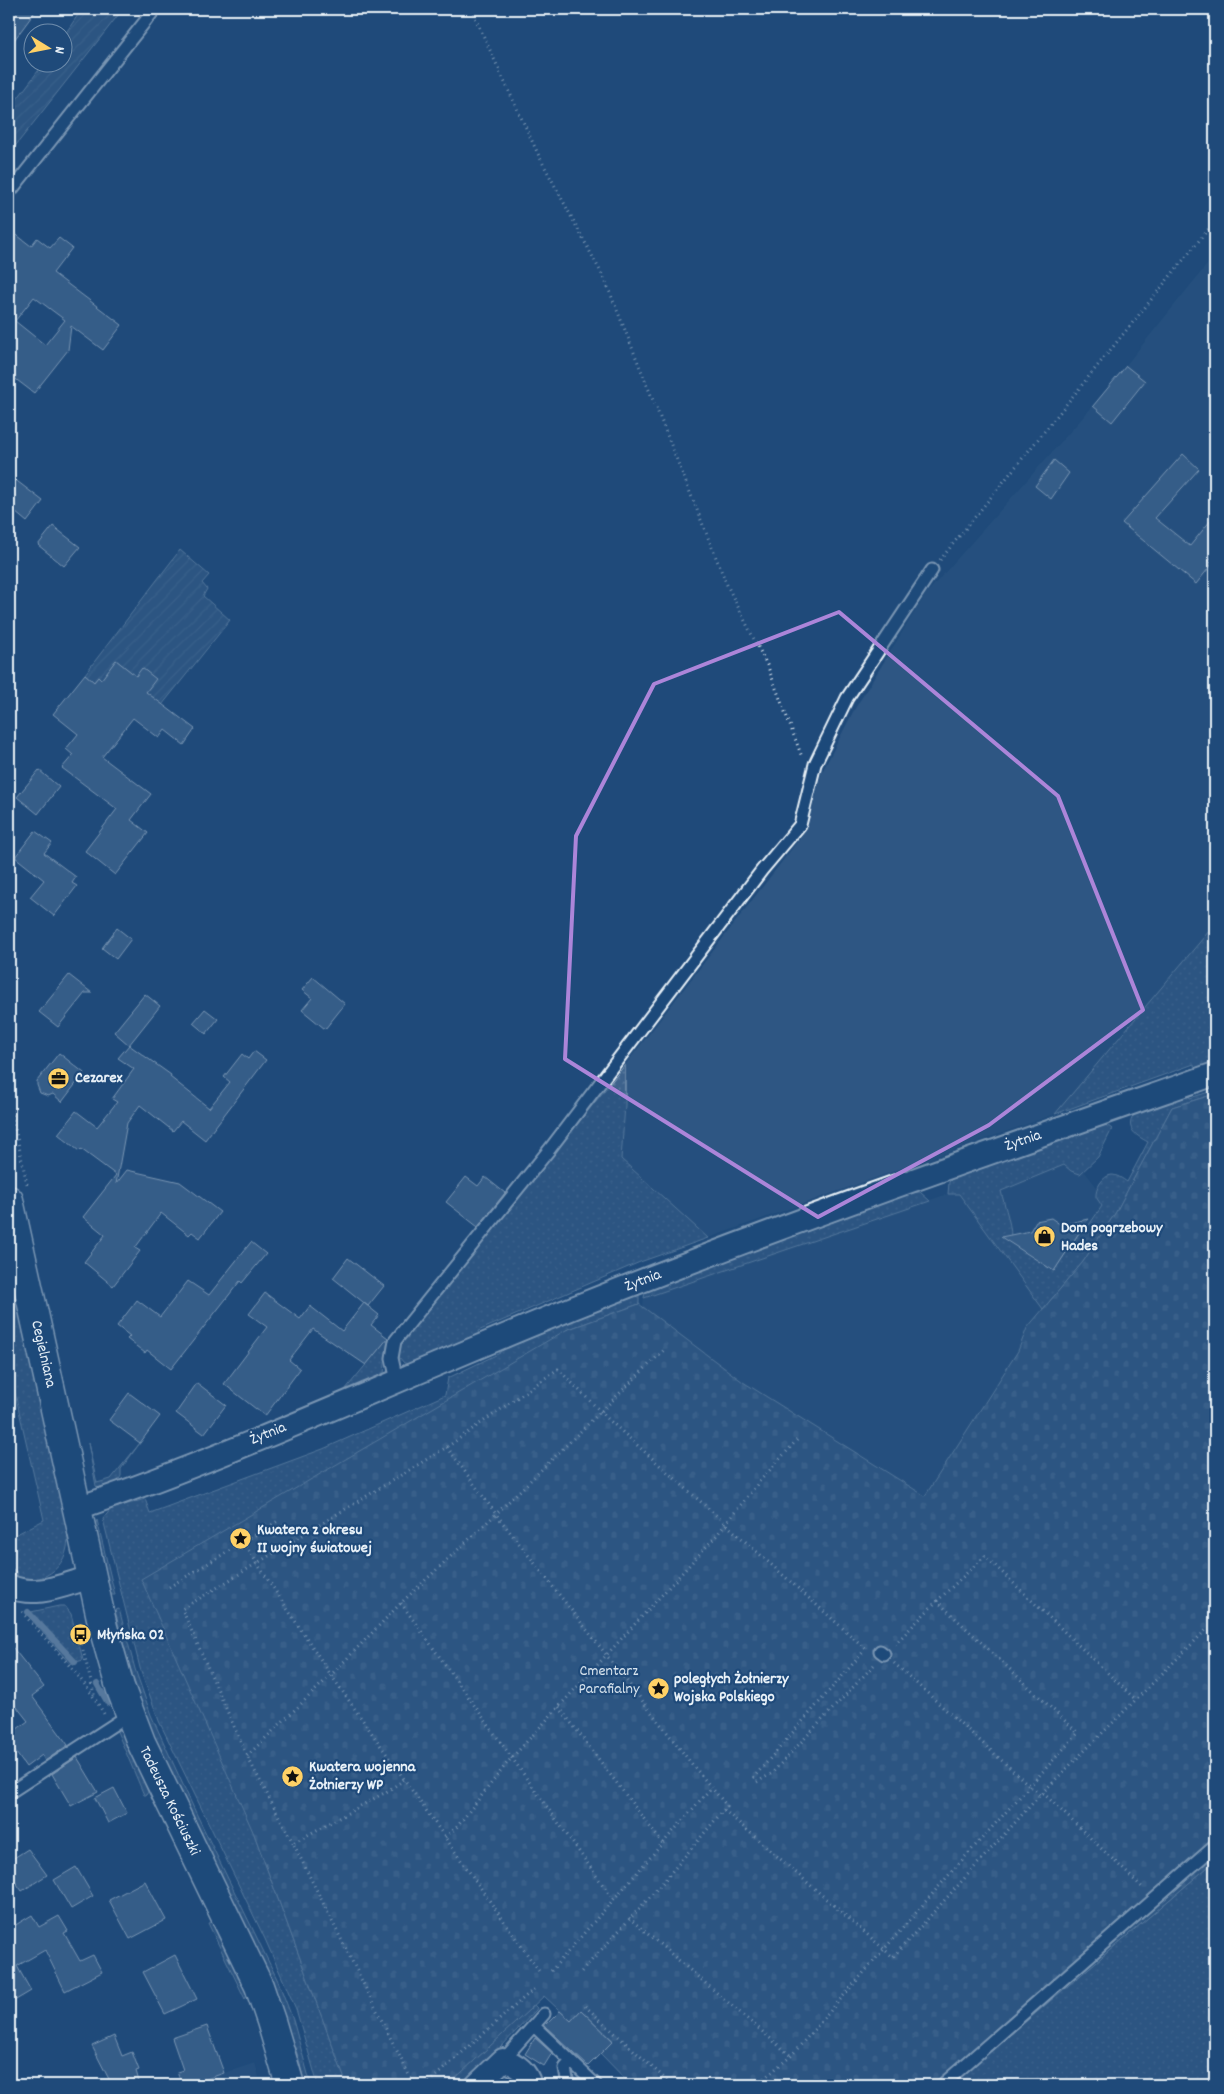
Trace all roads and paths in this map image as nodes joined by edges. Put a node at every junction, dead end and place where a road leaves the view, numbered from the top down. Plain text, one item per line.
1 (155, 9) edge
2 (471, 9) edge
3 (9, 193) edge
4 (1215, 220) edge
5 (932, 570) joint
6 (810, 778) junction
7 (1215, 1074) edge
8 (9, 1100) edge
9 (25, 1175) dead end
10 (9, 1200) edge
11 (666, 1348) dead end
12 (397, 1381) junction
13 (601, 1412) junction
14 (798, 1440) dead end
15 (447, 1447) junction
16 (78, 1508) junction
17 (496, 1514) junction
18 (278, 1521) dead end
19 (726, 1523) junction
20 (243, 1542) junction
21 (255, 1563) junction
22 (92, 1577) junction
23 (169, 1587) dead end
24 (12, 1596) edge
25 (936, 1601) junction
26 (402, 1603) junction
27 (1206, 1630) dead end
28 (82, 1648) dead end
29 (866, 1649) junction
30 (879, 1649) junction
31 (607, 1655) junction
32 (331, 1675) junction
33 (1136, 1700) junction
34 (96, 1701) junction
35 (559, 1707) junction
36 (120, 1720) junction
37 (247, 1756) junction
38 (512, 1758) junction
39 (754, 1778) dead end
40 (404, 1780) junction
41 (757, 1782) dead end
42 (1030, 1785) junction
43 (711, 1788) junction
44 (9, 1793) edge
45 (1042, 1794) junction
46 (724, 1810) junction
47 (445, 1838) junction
48 (293, 1844) junction
49 (663, 1844) junction
50 (1215, 1846) edge
51 (1154, 1898) junction
52 (613, 1899) junction
53 (630, 1918) junction
54 (884, 1949) junction
55 (551, 1971) dead end
56 (581, 1972) dead end
57 (541, 1974) dead end
58 (535, 1988) dead end
59 (585, 2006) dead end
60 (544, 2014) dead end
61 (534, 2026) junction
62 (791, 2056) junction
63 (503, 2060) junction
64 (571, 2061) junction
65 (290, 2085) edge
66 (477, 2085) edge
67 (530, 2085) edge
68 (568, 2085) edge
69 (596, 2085) edge
70 (672, 2085) edge
71 (756, 2085) edge
72 (942, 2085) edge

1 - 3 lane
2 - 6 path
4 - 5 path
5 - 6 lane
6 - 12 lane
7 - 12 street, Żytnia
8 - 9 path
10 - 16 street, Cegielniana
11 - 13 path
12 - 16 street, Żytnia
13 - 15 path
13 - 17 path
13 - 19 path
14 - 19 path
15 - 17 path
15 - 21 path
16 - 22 street, Tadeusza Kościuszki
17 - 26 path
17 - 31 path
18 - 20 path
19 - 29 path
19 - 31 path
20 - 21 path
20 - 23 path
21 - 32 path
21 - 37 path
22 - 24 street
22 - 36 street, Tadeusza Kościuszki
24 - 34 path
25 - 30 path
25 - 33 path
25 - 42 path
26 - 32 path
26 - 38 path
27 - 33 path
28 - 34 path
29 - 30 path
29 - 39 path
30 - 41 path
30 - 42 path
31 - 35 path
31 - 43 path
32 - 37 path
32 - 40 path
33 - 45 path
34 - 36 path
35 - 38 path
35 - 49 path
36 - 44 lane
36 - 65 street, Tadeusza Kościuszki
37 - 48 path
38 - 47 path
38 - 52 path
40 - 47 path
40 - 48 path
42 - 45 path
42 - 54 path
43 - 46 path
43 - 49 path
45 - 51 path
45 - 54 path
46 - 53 path
46 - 54 path
47 - 57 path
48 - 58 path
49 - 52 path
50 - 51 lane
51 - 72 lane
52 - 55 path
53 - 56 path
53 - 62 path
54 - 62 path
59 - 70 path
60 - 61 lane
61 - 63 lane
61 - 64 lane
62 - 71 path
63 - 66 street
63 - 67 street
64 - 68 lane
64 - 69 lane

